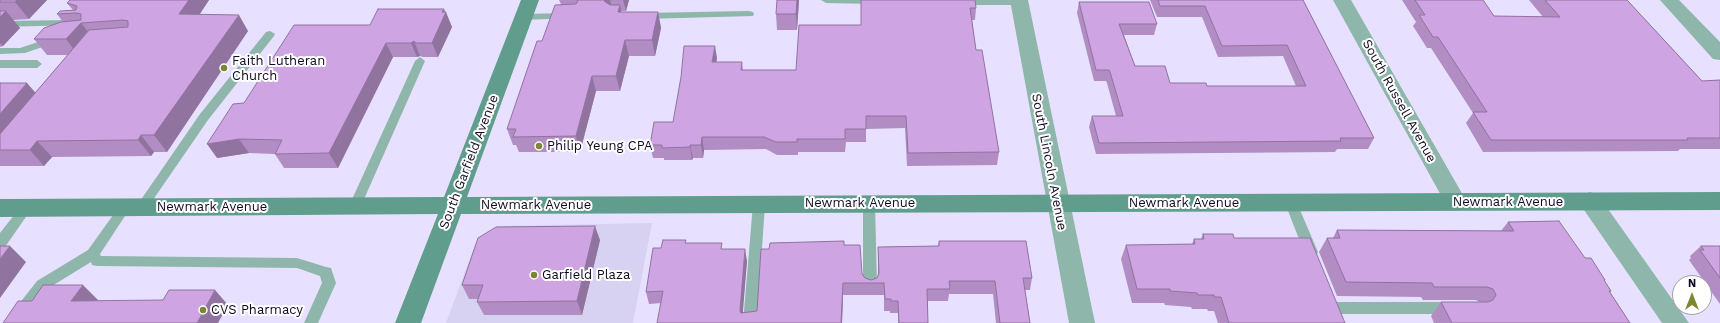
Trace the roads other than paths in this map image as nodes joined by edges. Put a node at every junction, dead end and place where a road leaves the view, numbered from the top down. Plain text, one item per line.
1 (826, 0) edge
2 (1342, 0) edge
3 (1669, 0) edge
4 (887, 1) edge
5 (1019, 1) edge
6 (949, 2) edge
7 (527, 8) edge
8 (749, 14) dead end
9 (576, 16) edge
10 (630, 16) edge
11 (83, 23) edge
12 (0, 24) edge
13 (270, 34) dead end
14 (64, 36) edge
15 (0, 51) edge
16 (1720, 54) edge
17 (420, 61) dead end
18 (0, 64) edge
19 (37, 64) dead end
20 (1590, 201) junction
21 (1720, 201) edge
22 (1456, 202) junction
23 (869, 203) junction
24 (1291, 203) junction
25 (759, 204) junction
26 (1058, 204) junction
27 (355, 206) junction
28 (452, 206) junction
29 (134, 207) junction
30 (0, 208) edge
31 (26, 208) junction
32 (0, 243) edge
33 (93, 254) junction
34 (1315, 261) edge
35 (870, 285) edge
36 (1328, 294) edge
37 (1334, 308) junction
38 (1468, 308) edge
39 (11, 323) edge
40 (310, 323) edge
41 (408, 323) edge
42 (750, 323) edge
43 (1082, 323) edge
44 (1339, 323) edge
45 (1676, 323) edge

1 - 4 lane
2 - 22 street, South Russell Avenue
3 - 16 street
5 - 6 lane
5 - 26 street, South Lincoln Avenue
7 - 9 lane
7 - 28 street, South Garfield Avenue
8 - 10 lane
11 - 12 lane
13 - 29 lane
14 - 15 lane
17 - 27 lane
18 - 19 lane
20 - 21 street, Newmark Avenue
20 - 22 street, Newmark Avenue
20 - 45 street
22 - 24 street, Newmark Avenue
23 - 25 street, Newmark Avenue
23 - 26 street, Newmark Avenue
23 - 35 lane
24 - 26 street, Newmark Avenue
24 - 34 lane
25 - 28 street, Newmark Avenue
25 - 42 lane
26 - 43 street, South Lincoln Avenue
27 - 28 street, Newmark Avenue
27 - 29 street, Newmark Avenue
28 - 41 street, South Garfield Avenue
29 - 31 street, Newmark Avenue
29 - 33 lane
30 - 31 street, Newmark Avenue
31 - 32 lane
33 - 39 lane
33 - 40 lane
36 - 37 lane
37 - 38 lane
37 - 44 lane

